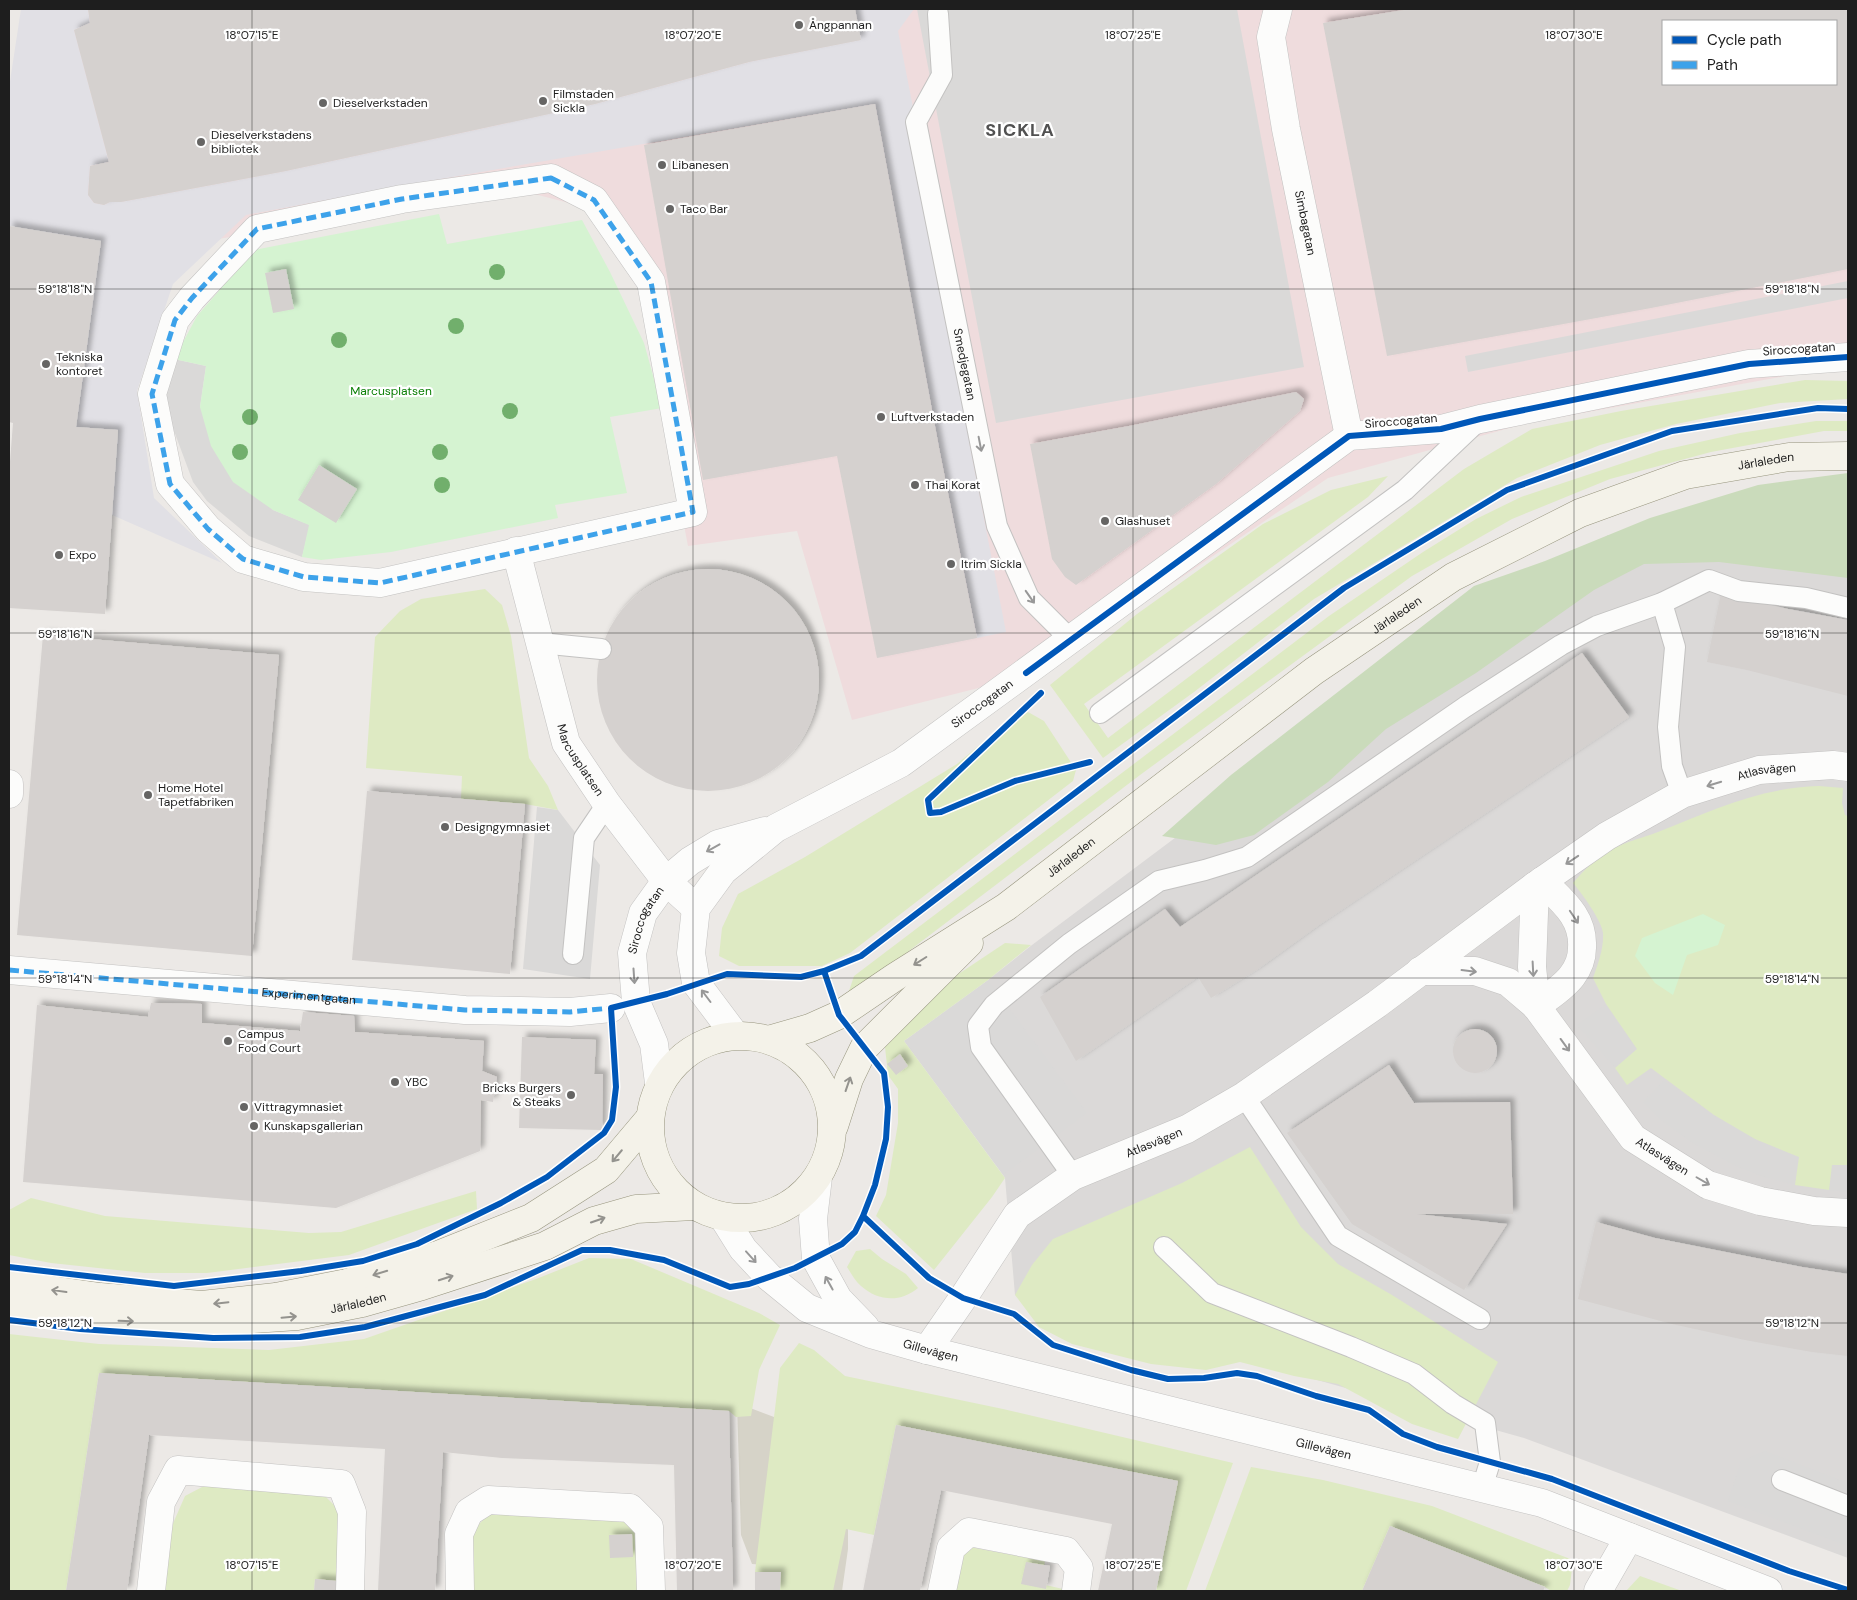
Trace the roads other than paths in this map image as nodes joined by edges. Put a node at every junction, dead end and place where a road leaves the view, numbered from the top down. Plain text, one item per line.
1 (1278, 9) edge
2 (938, 14) dead end
3 (1848, 357) edge
4 (1480, 419) junction
5 (1349, 436) junction
6 (1848, 456) edge
7 (516, 551) junction
8 (1662, 603) junction
9 (1848, 608) edge
10 (1071, 640) junction
11 (540, 643) junction
12 (601, 648) dead end
13 (1100, 713) dead end
14 (1848, 767) edge
15 (9, 784) edge
16 (9, 794) edge
17 (1682, 794) junction
18 (607, 804) junction
19 (776, 828) junction
20 (666, 881) junction
21 (1538, 883) junction
22 (1006, 907) junction
23 (696, 908) junction
24 (573, 954) dead end
25 (9, 970) edge
26 (1420, 971) junction
27 (1536, 1006) junction
28 (611, 1008) dead end
29 (735, 1034) junction
30 (772, 1040) junction
31 (659, 1083) junction
32 (1244, 1096) junction
33 (648, 1119) junction
34 (833, 1130) junction
35 (1073, 1176) junction
36 (818, 1177) junction
37 (694, 1206) junction
38 (1848, 1212) edge
39 (723, 1217) junction
40 (1164, 1247) dead end
41 (9, 1284) edge
42 (9, 1305) edge
43 (1480, 1319) dead end
44 (871, 1334) junction
45 (926, 1350) junction
46 (1782, 1480) dead end
47 (1482, 1488) junction
48 (1848, 1506) edge
49 (1629, 1537) junction
50 (151, 1591) edge
51 (350, 1591) edge
52 (460, 1591) edge
53 (651, 1591) edge
54 (942, 1591) edge
55 (1076, 1591) edge
56 (1598, 1591) edge
57 (1768, 1591) edge

1 - 5 street, Simbagatan
2 -> 10 lane, Smedjegatan
3 - 4 street, Siroccogatan
4 - 5 street, Siroccogatan
4 - 13 lane
5 - 10 street, Siroccogatan
6 - 22 main road, Järlaleden
7 - 7 street
7 - 11 street, Marcusplatsen
8 - 9 lane
8 - 17 lane
8 - 35 lane
10 - 19 street, Siroccogatan
11 - 12 lane
11 - 18 street, Marcusplatsen
14 -> 17 street, Atlasvägen
15 - 16 street
17 -> 21 street, Atlasvägen
18 - 20 street, Marcusplatsen
18 - 24 lane
19 -> 20 street, Siroccogatan
19 - 23 street, Siroccogatan
20 - 23 street, Marcusplatsen
20 -> 31 street, Siroccogatan
21 - 26 street, Atlasvägen
21 -> 27 street
21 -> 27 street
22 -> 30 main road, Järlaleden
34 -> 22 main road, Järlaleden
29 -> 23 street, Siroccogatan
25 - 28 street, Experimentgatan
26 -> 27 street, Atlasvägen
26 - 32 street, Atlasvägen
27 -> 38 street, Atlasvägen
29 - 30 main road
29 - 31 main road
30 - 34 main road
31 - 33 main road
32 - 35 street, Atlasvägen
32 - 43 lane
33 - 37 main road
33 -> 41 main road, Järlaleden
34 - 36 main road, Järlaleden
35 - 45 street, Atlasvägen
36 - 39 main road, Järlaleden
44 -> 36 street
37 - 39 main road, Järlaleden
42 -> 37 main road, Järlaleden
39 -> 44 street, Gillevägen
40 - 47 lane
44 - 45 street, Gillevägen
45 - 47 street, Gillevägen
46 - 48 lane
47 - 49 street, Gillevägen
49 - 56 street
49 - 57 street, Gillevägen
50 - 51 street
52 - 53 street
54 - 55 street

